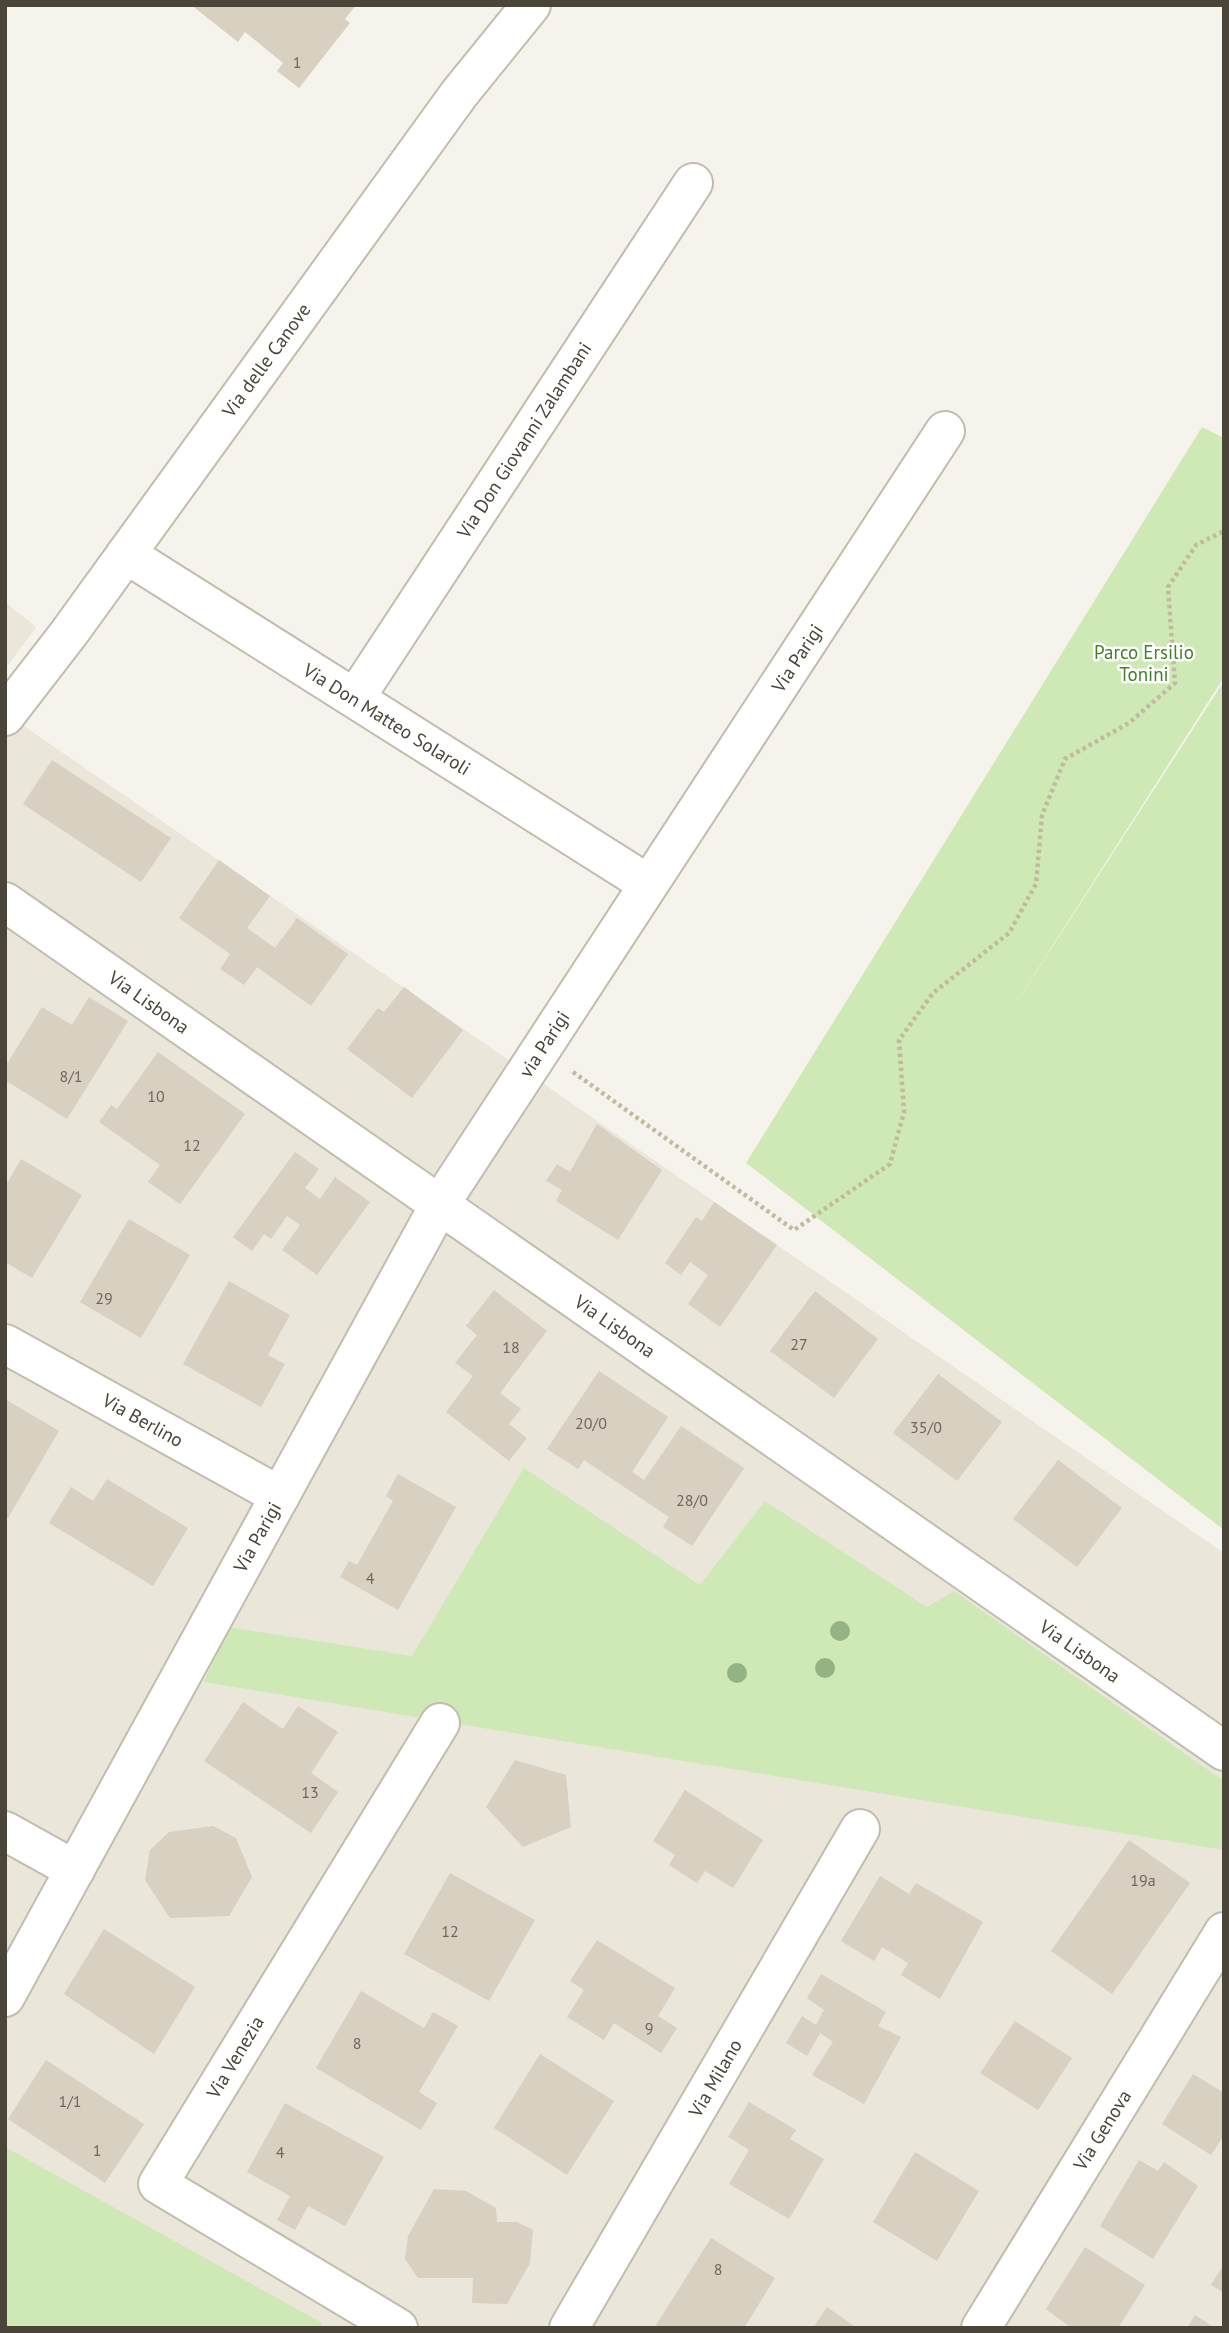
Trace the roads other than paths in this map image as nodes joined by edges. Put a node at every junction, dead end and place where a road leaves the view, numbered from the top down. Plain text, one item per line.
1 (531, 5) edge
2 (693, 183) dead end
3 (945, 431) dead end
4 (126, 554) junction
5 (355, 698) junction
6 (5, 716) edge
7 (648, 884) junction
8 (5, 902) edge
9 (440, 1204) junction
10 (5, 1344) edge
11 (280, 1496) junction
12 (440, 1723) dead end
13 (1224, 1751) edge
14 (860, 1829) dead end
15 (5, 1832) edge
16 (75, 1870) junction
17 (1224, 1932) edge
18 (5, 1997) edge
19 (373, 2321) edge
20 (569, 2328) edge
21 (981, 2328) edge

1 - 4 street, Via delle Canove
2 - 5 street, Via Don Giovanni Zalambani
3 - 7 street, Via Parigi
4 - 5 street, Via Don Matteo Solaroli
4 - 6 street, Via delle Canove
5 - 7 street, Via Don Matteo Solaroli
7 - 9 street, via Parigi
8 - 9 street, Via Lisbona
9 - 11 street, Via Parigi
9 - 13 street, Via Lisbona
10 - 11 street, Via Berlino
11 - 16 street, Via Parigi
12 - 19 street, Via Venezia
14 - 20 street, Via Milano
15 - 16 street
16 - 18 street, Via Parigi
17 - 21 street, Via Genova

